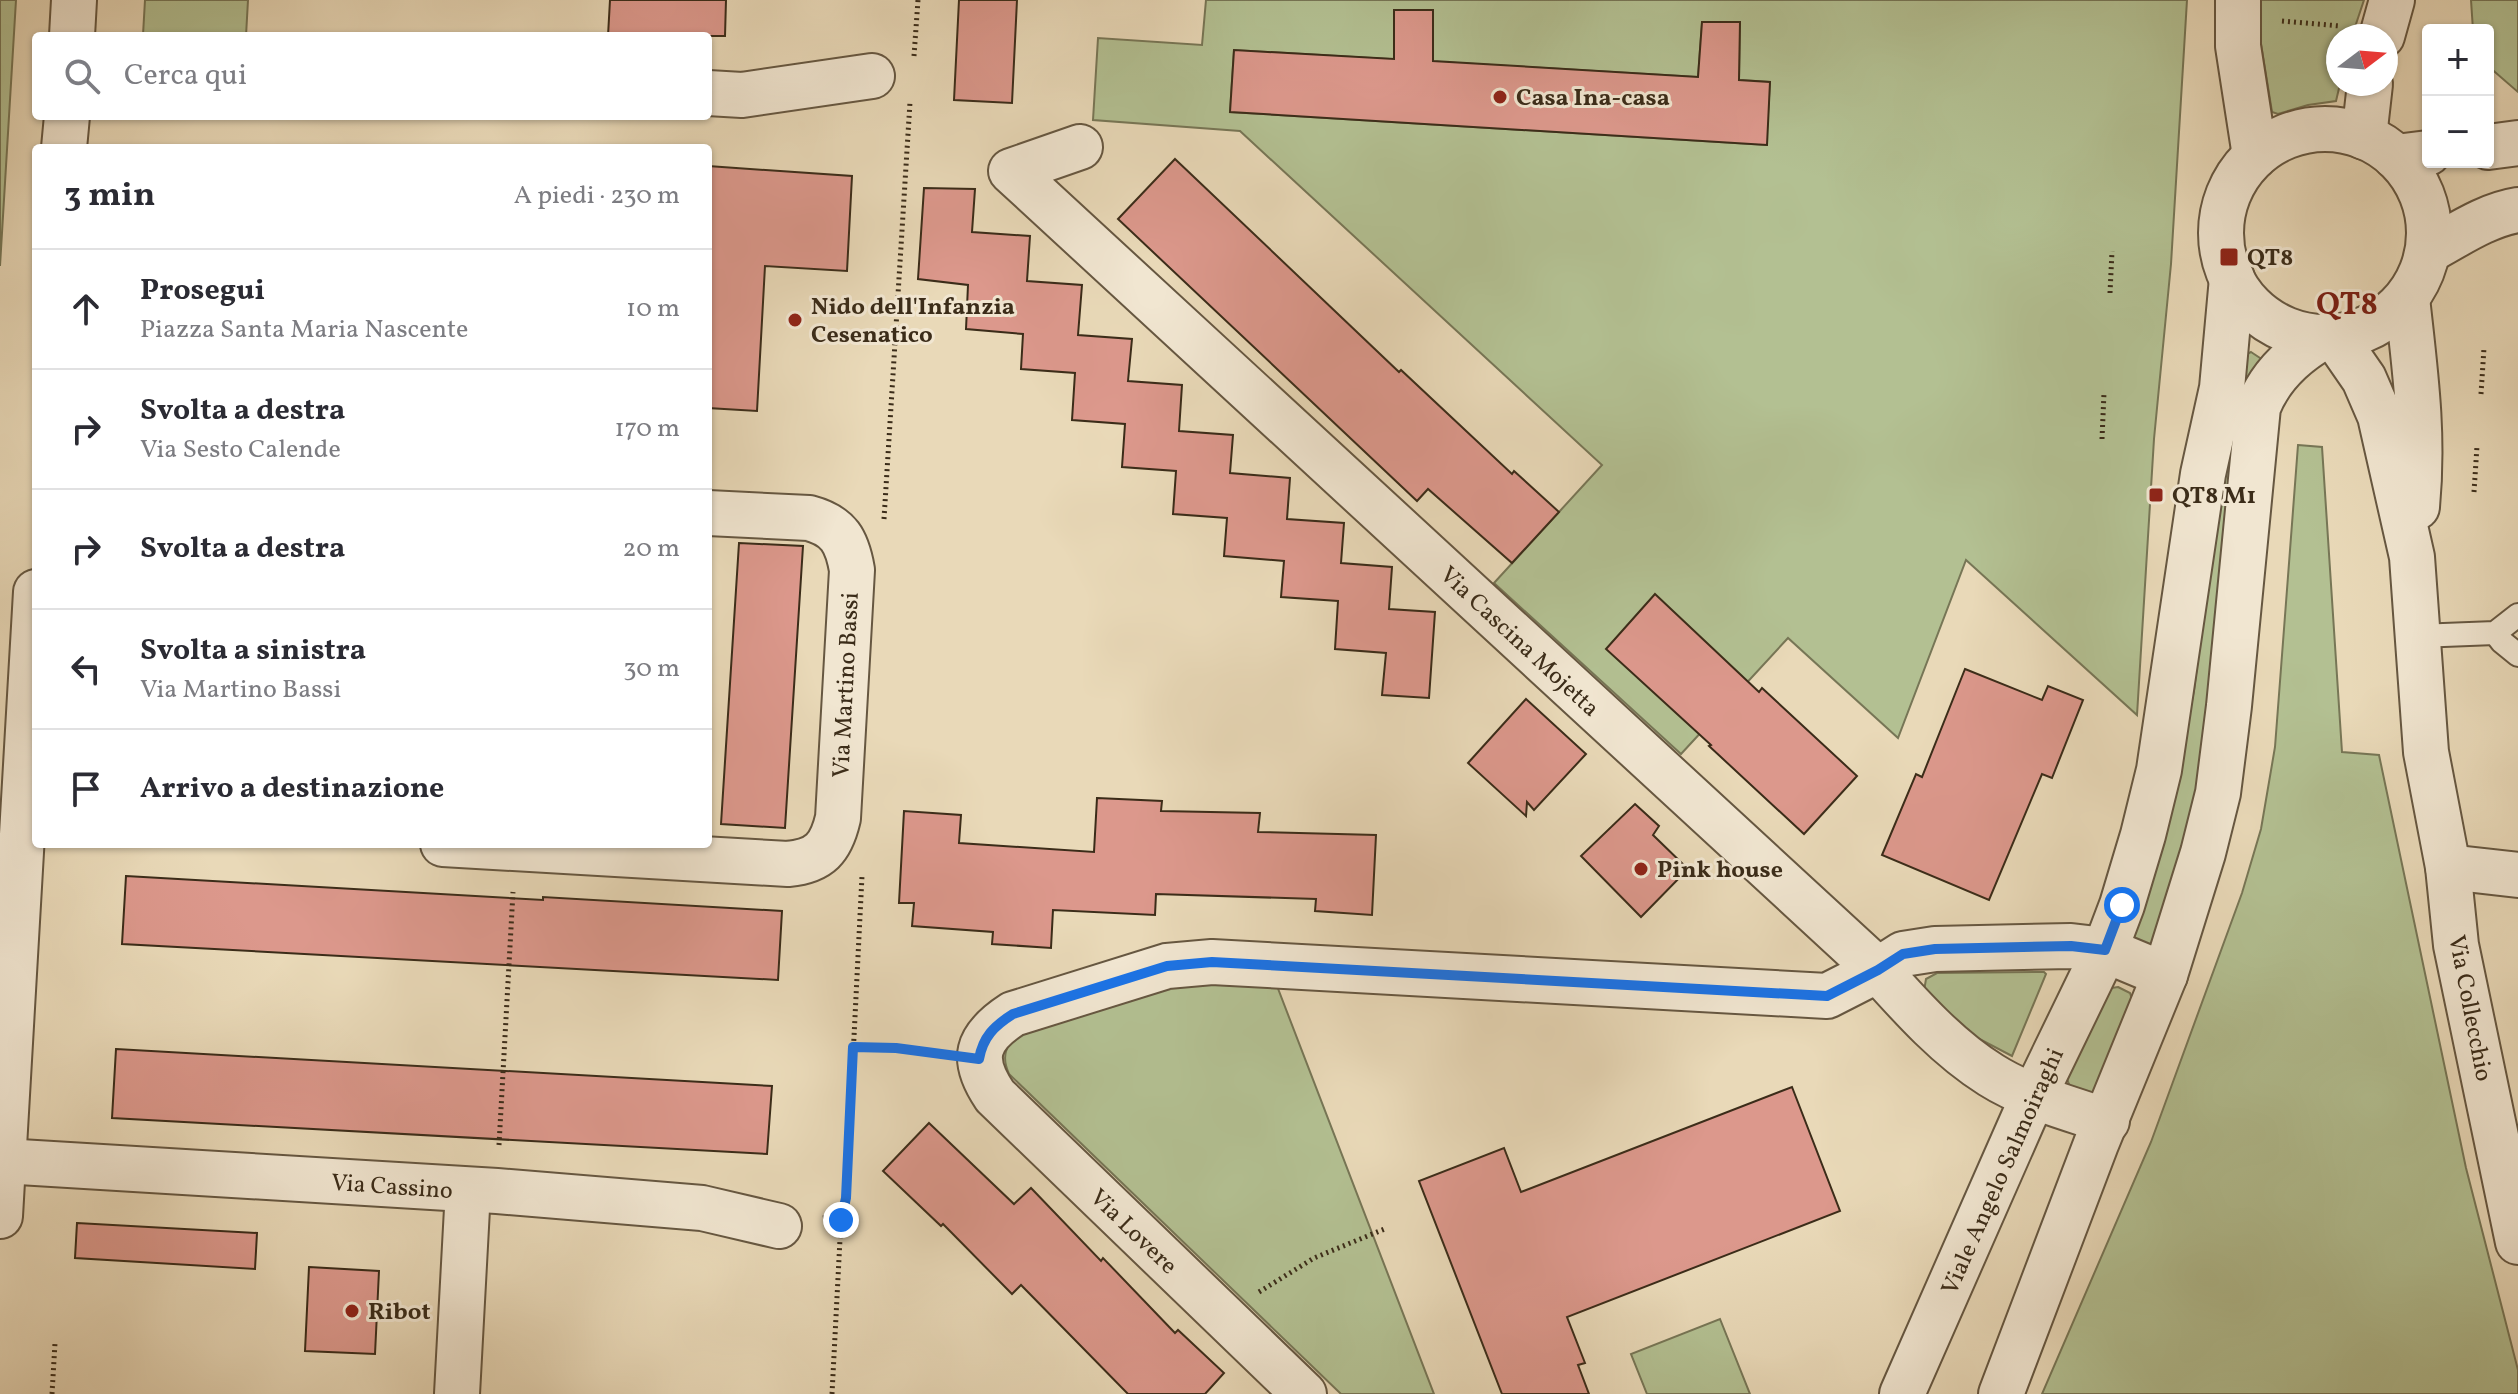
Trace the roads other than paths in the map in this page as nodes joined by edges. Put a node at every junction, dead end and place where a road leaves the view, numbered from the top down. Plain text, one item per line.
1 (74, 0) edge
2 (2238, 0) edge
3 (2392, 0) edge
4 (2371, 24) edge
5 (72, 32) edge
6 (899, 79) road end
7 (712, 93) edge
8 (2375, 96) edge
9 (67, 120) edge
10 (2518, 143) edge
11 (64, 144) edge
12 (2494, 146) edge
13 (1080, 147) dead end
14 (2396, 149) edge
15 (2255, 156) junction
16 (2518, 210) edge
17 (2428, 251) junction
18 (2232, 278) junction
19 (2407, 298) junction
20 (2329, 337) junction
21 (712, 513) edge
22 (2412, 557) junction
23 (2518, 615) edge
24 (2495, 633) junction
25 (2418, 636) junction
26 (2518, 655) edge
27 (32, 723) edge
28 (29, 822) edge
29 (512, 848) edge
30 (2448, 867) junction
31 (2518, 875) edge
32 (2105, 950) junction
33 (1878, 970) junction
34 (2165, 975) junction
35 (2034, 1096) junction
36 (2107, 1121) junction
37 (3, 1161) junction
38 (468, 1190) junction
39 (0, 1216) edge
40 (779, 1226) dead end
41 (2518, 1242) edge
42 (457, 1394) edge
43 (1304, 1394) edge
44 (1902, 1394) edge
45 (2001, 1394) edge

1 - 5 street
2 - 15 street
3 - 4 street
6 - 7 street
8 - 14 street
9 - 11 street
10 - 12 street
13 - 33 street, Via Cascina Mojetta
14 - 15 street
14 - 17 street
15 - 18 street
16 - 17 street
17 - 19 street
18 - 20 street
18 - 32 street, Viale Angelo Salmoiraghi
19 - 20 street
19 - 22 street
20 - 22 street
20 - 34 street
21 - 29 street, Via Martino Bassi
22 - 25 street, Via Collecchio
23 - 24 lane
24 - 25 lane
24 - 26 lane
25 - 30 street, Via Collecchio
27 - 28 street
28 - 37 street
30 - 31 street
30 - 41 street, Via Collecchio
32 - 33 street
32 - 34 street
32 - 35 street, Viale Angelo Salmoiraghi
33 - 35 street, Via Cascina Mojetta
33 - 43 street, Via Lovere
34 - 36 street
35 - 36 street, Via Cascina Mojetta
35 - 44 street, Viale Angelo Salmoiraghi
36 - 45 street
37 - 38 street, Via Cassino
37 - 39 street
38 - 40 street, Via Cassino
38 - 42 street

